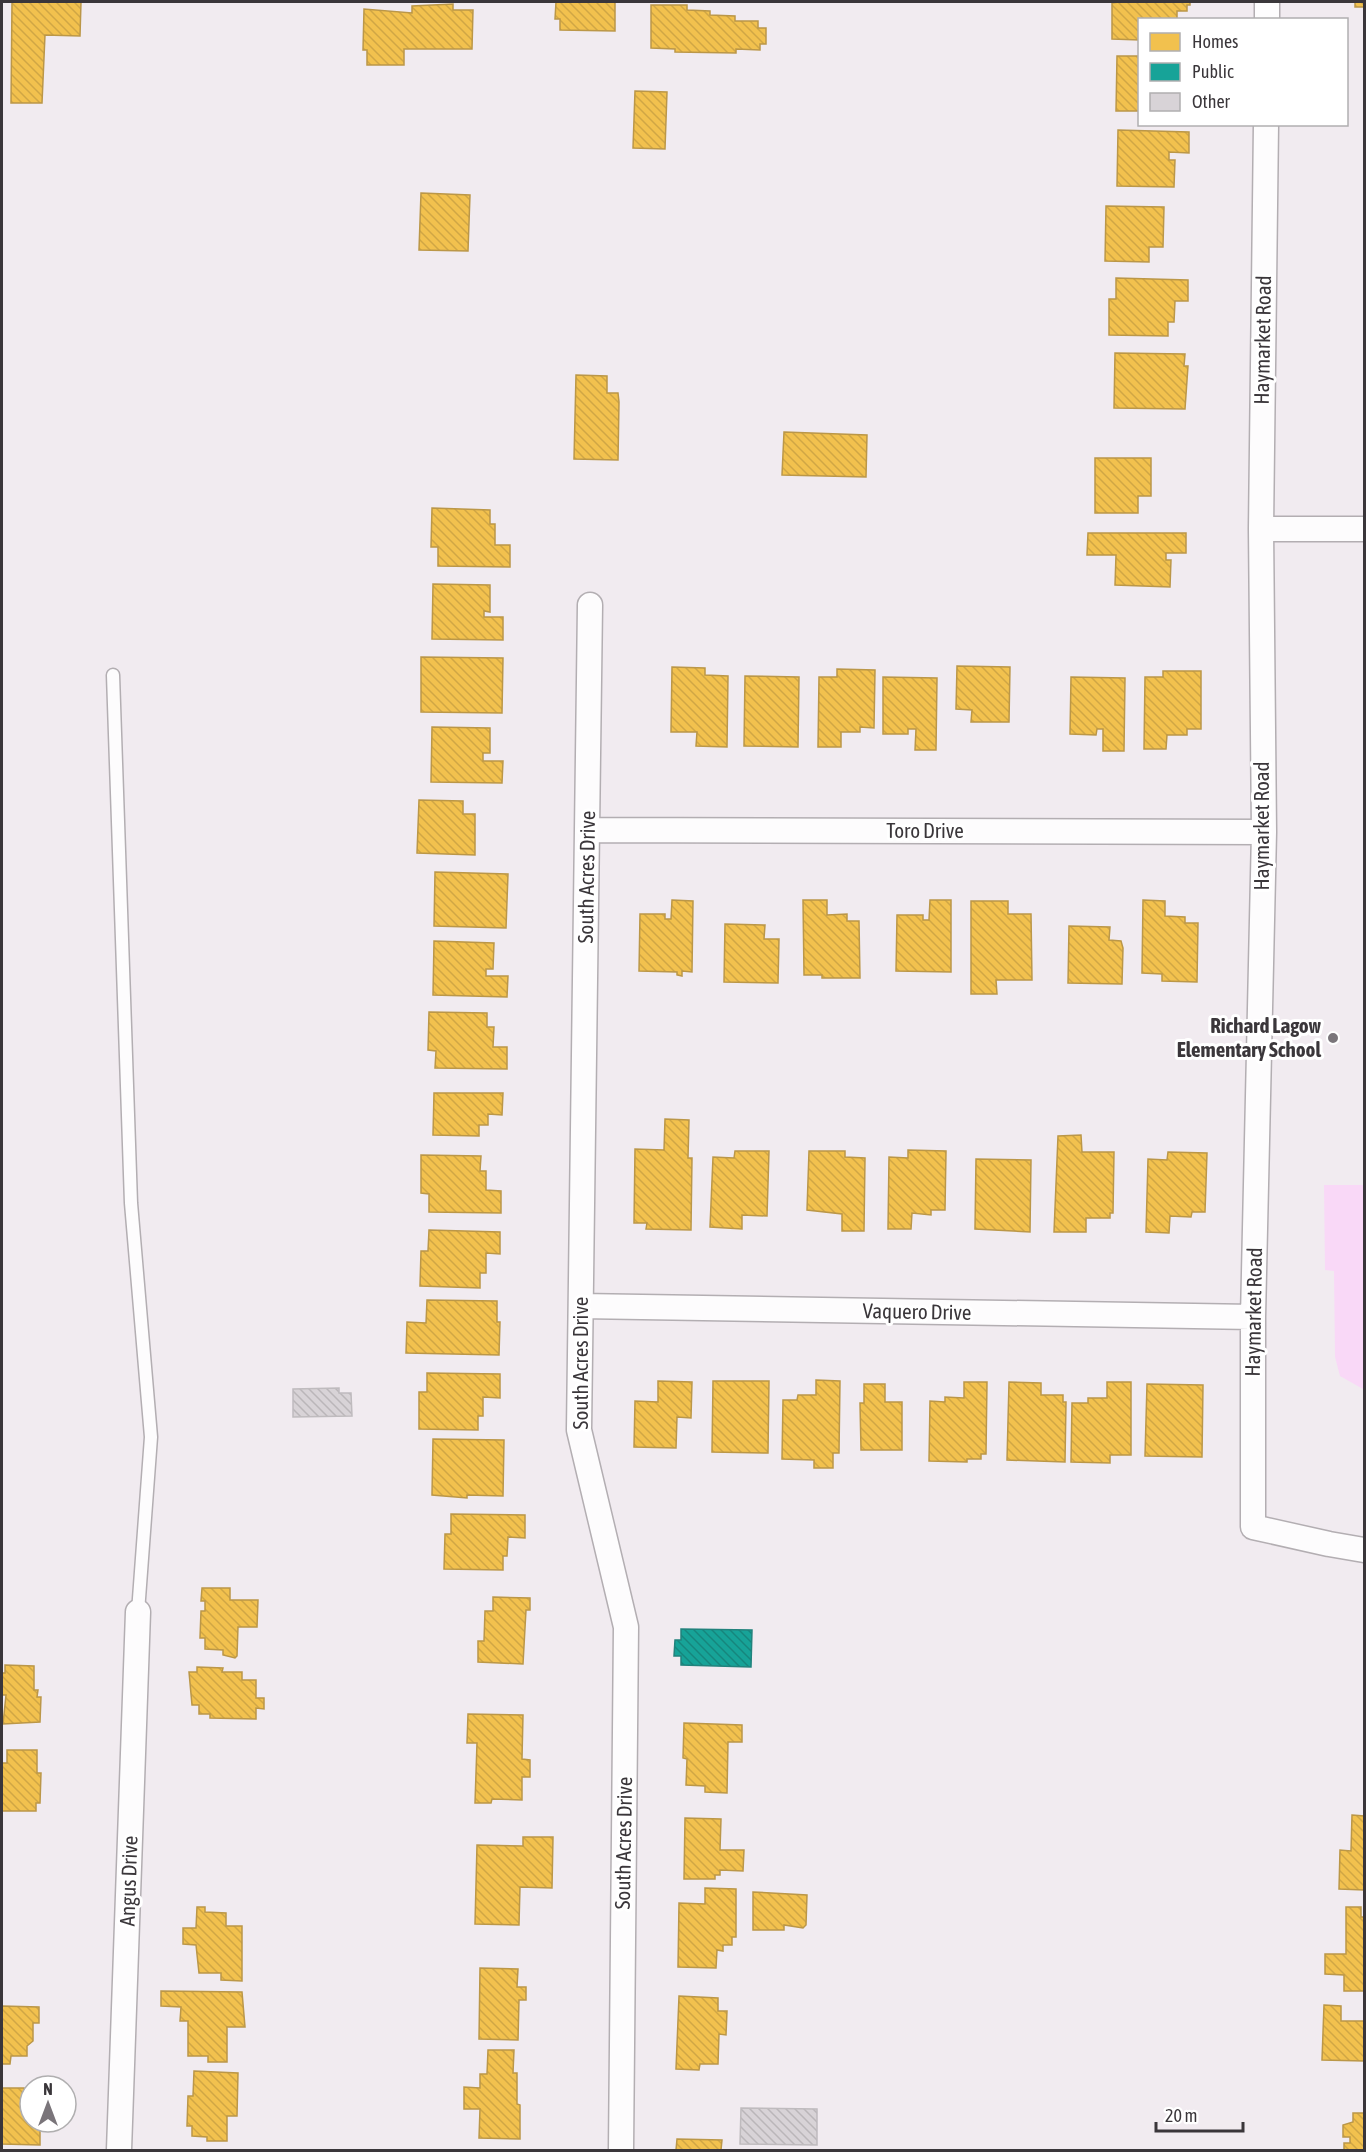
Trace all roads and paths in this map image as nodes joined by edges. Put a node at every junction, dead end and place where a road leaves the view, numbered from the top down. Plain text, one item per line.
1 (1267, 2) edge
2 (1267, 18) edge
3 (1266, 126) edge
4 (1261, 529) junction
5 (1365, 529) edge
6 (590, 605) dead end
7 (113, 675) dead end
8 (587, 830) junction
9 (1264, 832) junction
10 (581, 1306) junction
11 (1253, 1317) junction
12 (1365, 1550) edge
13 (138, 1612) joint
14 (119, 2151) edge
15 (621, 2151) edge

1 - 2 street
3 - 4 street, Haymarket Road
4 - 5 street
4 - 9 street, Haymarket Road
6 - 8 street, South Acres Drive
7 - 13 lane
8 - 9 street, Toro Drive
8 - 10 street, South Acres Drive
9 - 11 street, Haymarket Road
10 - 11 street, Vaquero Drive
10 - 15 street, South Acres Drive
11 - 12 street, Haymarket Road
13 - 14 street, Angus Drive

